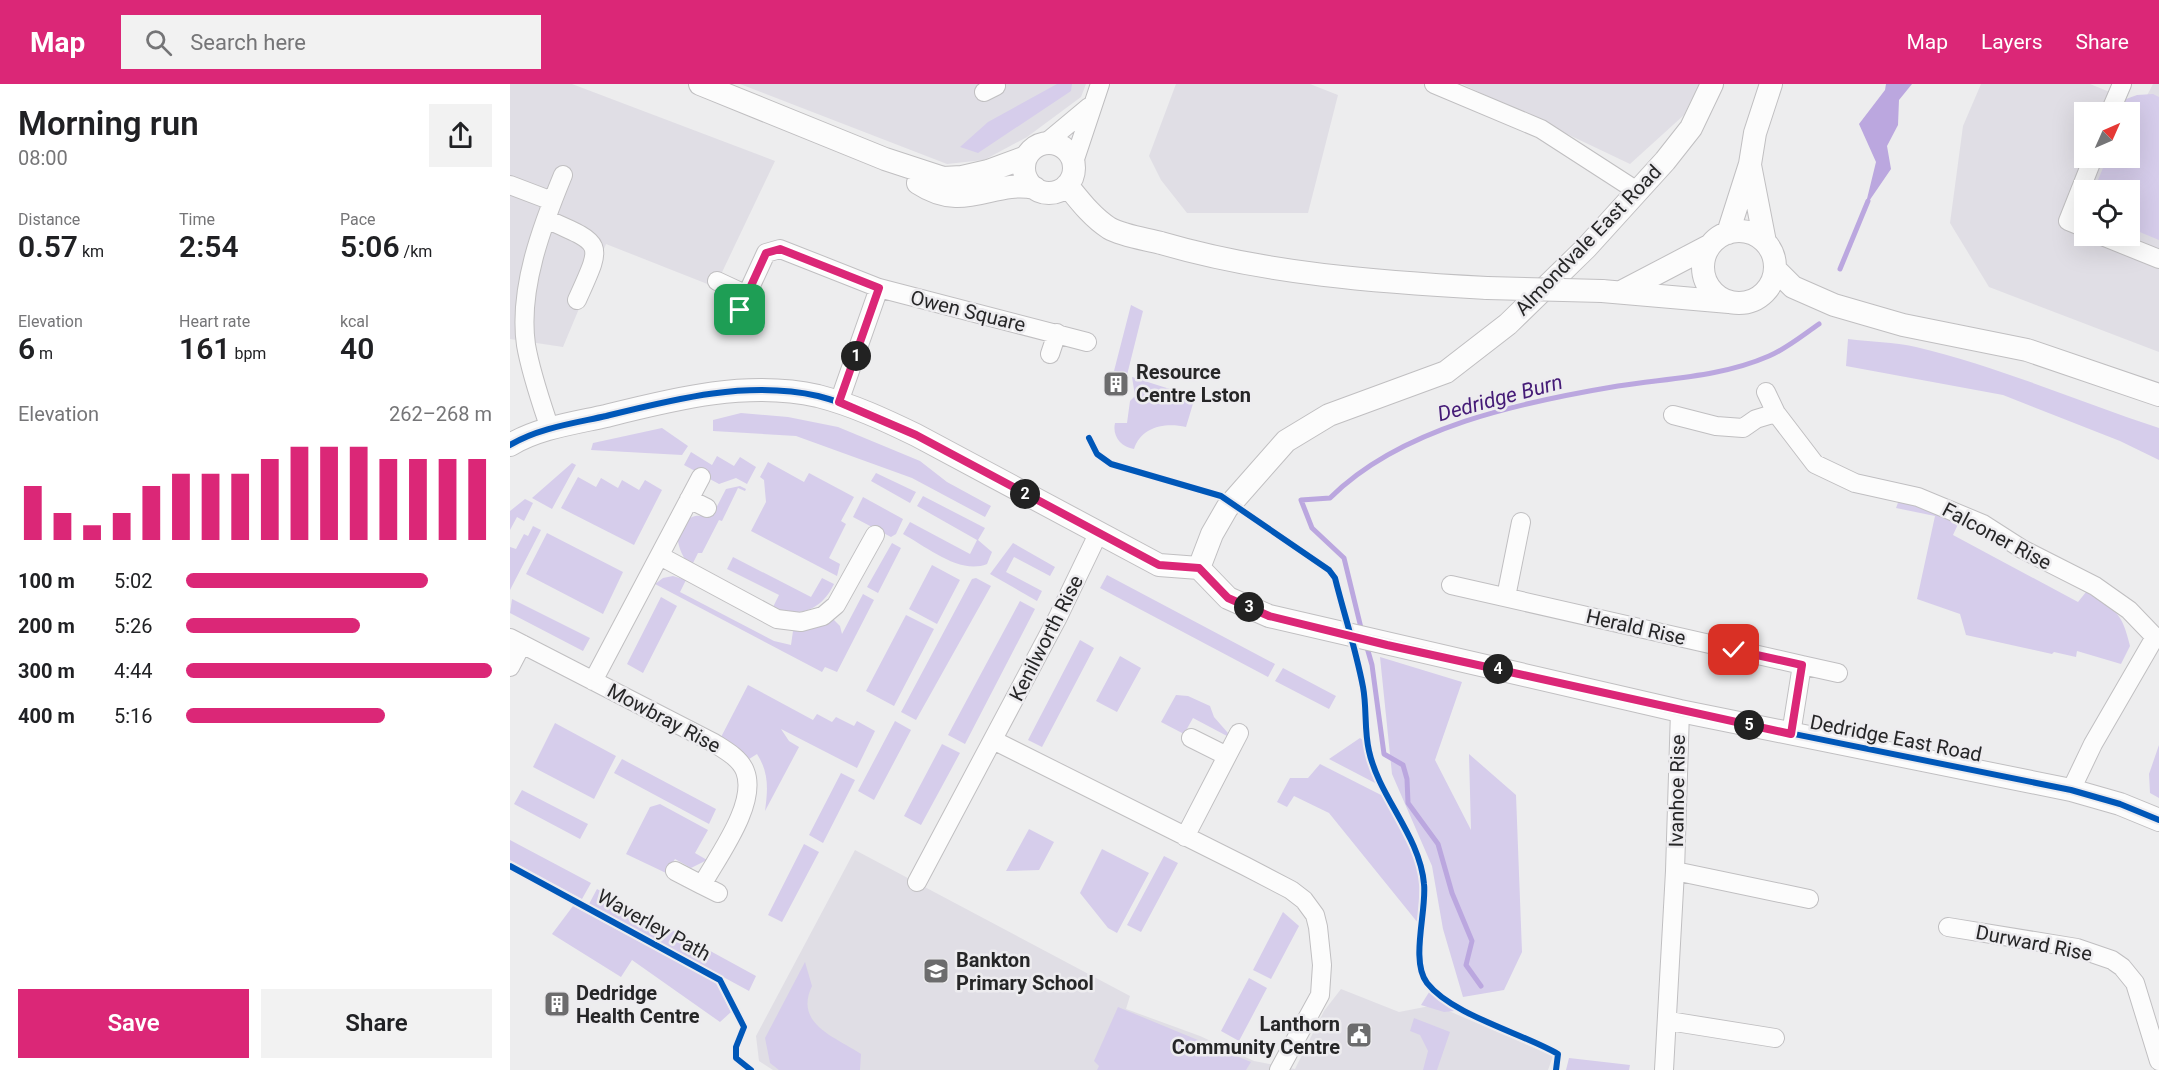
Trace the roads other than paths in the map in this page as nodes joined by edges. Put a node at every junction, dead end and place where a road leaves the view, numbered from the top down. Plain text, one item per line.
1 (700, 84) edge
2 (1100, 84) edge
3 (1434, 84) edge
4 (1712, 84) edge
5 (1771, 84) edge
6 (2122, 84) edge
7 (2114, 102) edge
8 (1092, 104) junction
9 (1047, 142) junction
10 (1026, 157) junction
11 (885, 159) junction
12 (1074, 162) junction
13 (1750, 164) junction
14 (563, 175) dead end
15 (510, 185) edge
16 (1067, 185) junction
17 (1035, 188) junction
18 (1637, 191) junction
19 (552, 201) junction
20 (2074, 206) edge
21 (546, 219) junction
22 (2074, 223) edge
23 (1728, 233) junction
24 (1765, 242) junction
25 (1709, 246) junction
26 (2127, 246) edge
27 (2159, 259) edge
28 (1775, 269) junction
29 (717, 281) dead end
30 (879, 288) junction
31 (1613, 291) junction
32 (577, 300) dead end
33 (1730, 302) junction
34 (1057, 333) junction
35 (1087, 342) dead end
36 (518, 344) edge
37 (1050, 354) dead end
38 (1766, 392) dead end
39 (2159, 395) edge
40 (839, 402) junction
41 (1776, 413) junction
42 (1673, 415) dead end
43 (550, 429) junction
44 (510, 445) edge
45 (701, 477) dead end
46 (689, 499) junction
47 (707, 508) dead end
48 (1521, 522) dead end
49 (1098, 534) junction
50 (875, 535) dead end
51 (660, 556) junction
52 (1199, 568) junction
53 (1451, 585) dead end
54 (1506, 597) junction
55 (2157, 637) edge
56 (516, 641) edge
57 (1802, 665) junction
58 (510, 667) edge
59 (1838, 673) dead end
60 (593, 681) junction
61 (1680, 711) junction
62 (1239, 733) dead end
63 (1791, 734) junction
64 (1191, 738) dead end
65 (993, 740) junction
66 (1227, 756) junction
67 (2071, 790) junction
68 (2159, 820) edge
69 (1185, 837) junction
70 (675, 871) dead end
71 (1675, 871) junction
72 (917, 882) dead end
73 (1809, 899) dead end
74 (1948, 927) dead end
75 (1669, 1021) junction
76 (1775, 1038) dead end
77 (2159, 1061) edge
78 (1279, 1070) edge
79 (1664, 1070) edge

1 - 11 street
2 - 8 street
3 - 18 street
4 - 18 street, Almondvale East Road
5 - 13 street
6 - 7 street
8 - 9 street
8 - 12 street
9 - 10 street
9 - 12 street
10 - 11 street
10 - 17 street
11 - 17 street
12 - 16 street
13 - 23 street
13 - 24 street
14 - 19 street
15 - 19 street
16 - 17 street
16 - 31 street, bridge
18 - 52 street, Almondvale East Road
19 - 21 street
20 - 22 street
21 - 32 street
21 - 36 street
23 - 24 street
23 - 25 street
24 - 28 street
25 - 31 street
25 - 33 street
26 - 27 street
28 - 33 street
28 - 39 street
29 - 30 street, Owen Square
30 - 34 street, Owen Square
30 - 40 street
31 - 33 street
34 - 35 street, Owen Square
34 - 37 street
36 - 43 street
38 - 41 street, Falconer Rise
40 - 43 street
40 - 49 street
41 - 42 street
41 - 55 street, Falconer Rise
43 - 44 street
45 - 46 street, Mowbray Rise
46 - 47 street
46 - 51 street, Mowbray Rise
48 - 54 street
49 - 52 street
49 - 65 street, Kenilworth Rise
50 - 51 street
51 - 60 street, Mowbray Rise
52 - 61 street, Dedridge East Road
53 - 54 street, Herald Rise
54 - 57 street, Herald Rise
55 - 67 street, Falconer Rise
56 - 58 street, Mowbray Rise
56 - 60 street, Mowbray Rise
57 - 59 street, Herald Rise
57 - 63 street
60 - 70 street, Mowbray Rise
61 - 63 street, Dedridge East Road
61 - 71 street, Ivanhoe Rise
62 - 66 street
63 - 67 street, Dedridge East Road
64 - 66 street
65 - 69 street
65 - 72 street, Kenilworth Rise
66 - 69 street
67 - 68 street, Dedridge East Road
69 - 78 street
71 - 73 street, Ivanhoe Rise
71 - 75 street, Ivanhoe Rise
74 - 77 street, Durward Rise
75 - 76 street
75 - 79 street, Ivanhoe Rise

